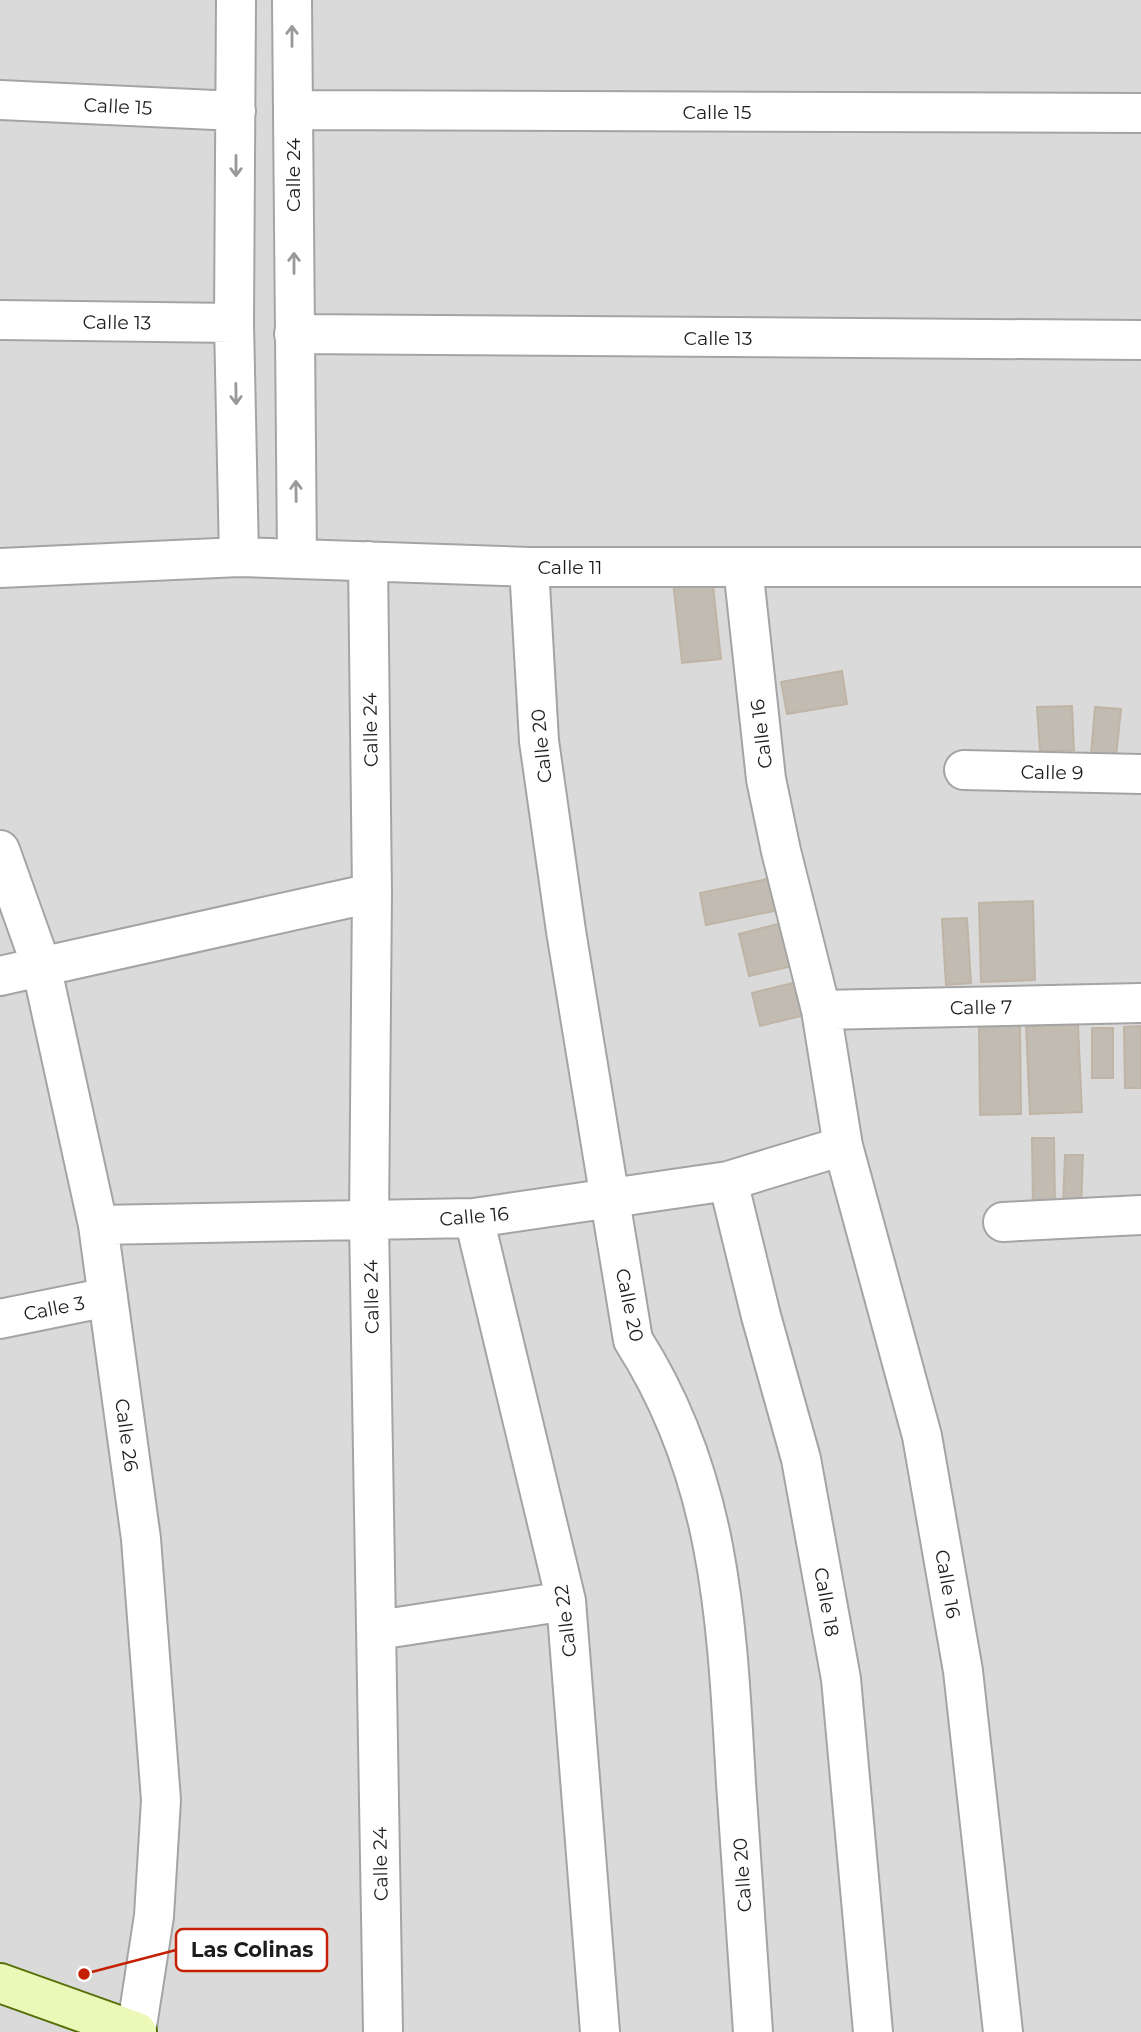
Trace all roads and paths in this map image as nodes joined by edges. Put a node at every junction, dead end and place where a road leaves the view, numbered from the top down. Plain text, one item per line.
1 (236, 0) edge
2 (292, 0) edge
3 (0, 100) edge
4 (293, 110) junction
5 (236, 111) junction
6 (1141, 113) edge
7 (0, 320) edge
8 (234, 323) junction
9 (295, 334) junction
10 (1141, 340) edge
11 (239, 557) junction
12 (297, 559) junction
13 (368, 562) junction
14 (529, 567) junction
15 (743, 567) junction
16 (1141, 567) edge
17 (0, 568) edge
18 (964, 770) dead end
19 (1141, 774) edge
20 (0, 850) edge
21 (372, 893) junction
22 (41, 965) junction
23 (0, 976) edge
24 (1141, 1003) edge
25 (821, 1010) junction
26 (843, 1146) junction
27 (728, 1181) junction
28 (610, 1199) junction
29 (1141, 1215) edge
30 (474, 1218) junction
31 (369, 1222) junction
32 (1003, 1223) dead end
33 (98, 1225) junction
34 (108, 1297) junction
35 (0, 1319) edge
36 (566, 1601) junction
37 (377, 1630) junction
38 (0, 1983) edge
39 (137, 2032) edge
40 (383, 2032) edge
41 (600, 2032) edge
42 (754, 2032) edge
43 (873, 2032) edge
44 (1003, 2032) edge

1 - 5 street
4 -> 2 street, Calle 24
3 - 5 street, Calle 15
4 - 6 street, Calle 15
9 -> 4 street, Calle 24
5 -> 8 street
7 - 8 street, Calle 13
8 -> 11 street
9 - 10 street, Calle 13
12 -> 9 street, Calle 24
11 - 12 street, Calle 11
11 - 17 street, Calle 11
12 - 13 street, Calle 11
13 - 14 street, Calle 11
13 - 21 street, Calle 24
14 - 15 street, Calle 11
14 - 28 street, Calle 20
15 - 16 street, Calle 11
15 - 25 street, Calle 16
18 - 19 street, Calle 9
20 - 22 street, Calle 26
21 - 22 street
21 - 31 street, Calle 24
22 - 23 street
22 - 33 street, Calle 26
24 - 25 street, Calle 7
25 - 26 street, Calle 16
26 - 27 street, Calle 16
26 - 44 street, Calle 16
27 - 28 street, Calle 16
27 - 43 street, Calle 18
28 - 30 street, Calle 16
28 - 42 street, Calle 20
29 - 32 street
30 - 31 street, Calle 16
30 - 36 street, Calle 22
31 - 33 street, Calle 16
31 - 37 street, Calle 24
33 - 34 street, Calle 26
34 - 35 street, Calle 3
34 - 39 street, Calle 26
36 - 37 street
36 - 41 street, Calle 22
37 - 40 street, Calle 24
38 - 39 main road

